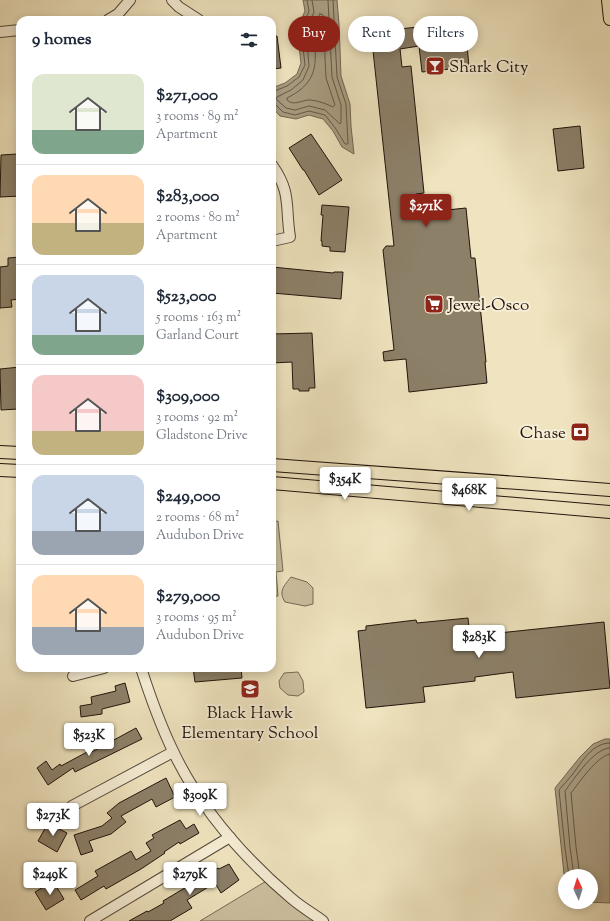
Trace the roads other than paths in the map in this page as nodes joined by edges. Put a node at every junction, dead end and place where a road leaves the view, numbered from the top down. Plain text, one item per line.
1 (130, 0) edge
2 (172, 0) edge
3 (608, 0) edge
4 (115, 16) edge
5 (193, 16) edge
6 (610, 19) edge
7 (16, 30) edge
8 (0, 32) edge
9 (276, 172) edge
10 (276, 240) edge
11 (0, 452) edge
12 (16, 453) edge
13 (276, 465) edge
14 (0, 470) edge
15 (16, 471) edge
16 (276, 483) edge
17 (610, 490) edge
18 (610, 512) edge
19 (88, 672) edge
20 (142, 672) edge
21 (73, 676) dead end
22 (173, 752) junction
23 (72, 806) dead end
24 (230, 837) junction
25 (90, 921) edge
26 (323, 921) edge

1 - 4 street
2 - 5 street
3 - 6 main road
7 - 8 street
9 - 10 street
11 - 12 main road
13 - 17 main road
14 - 15 main road
16 - 18 main road
19 - 21 street
20 - 22 street
22 - 23 street
22 - 24 street
24 - 25 street
24 - 26 street

